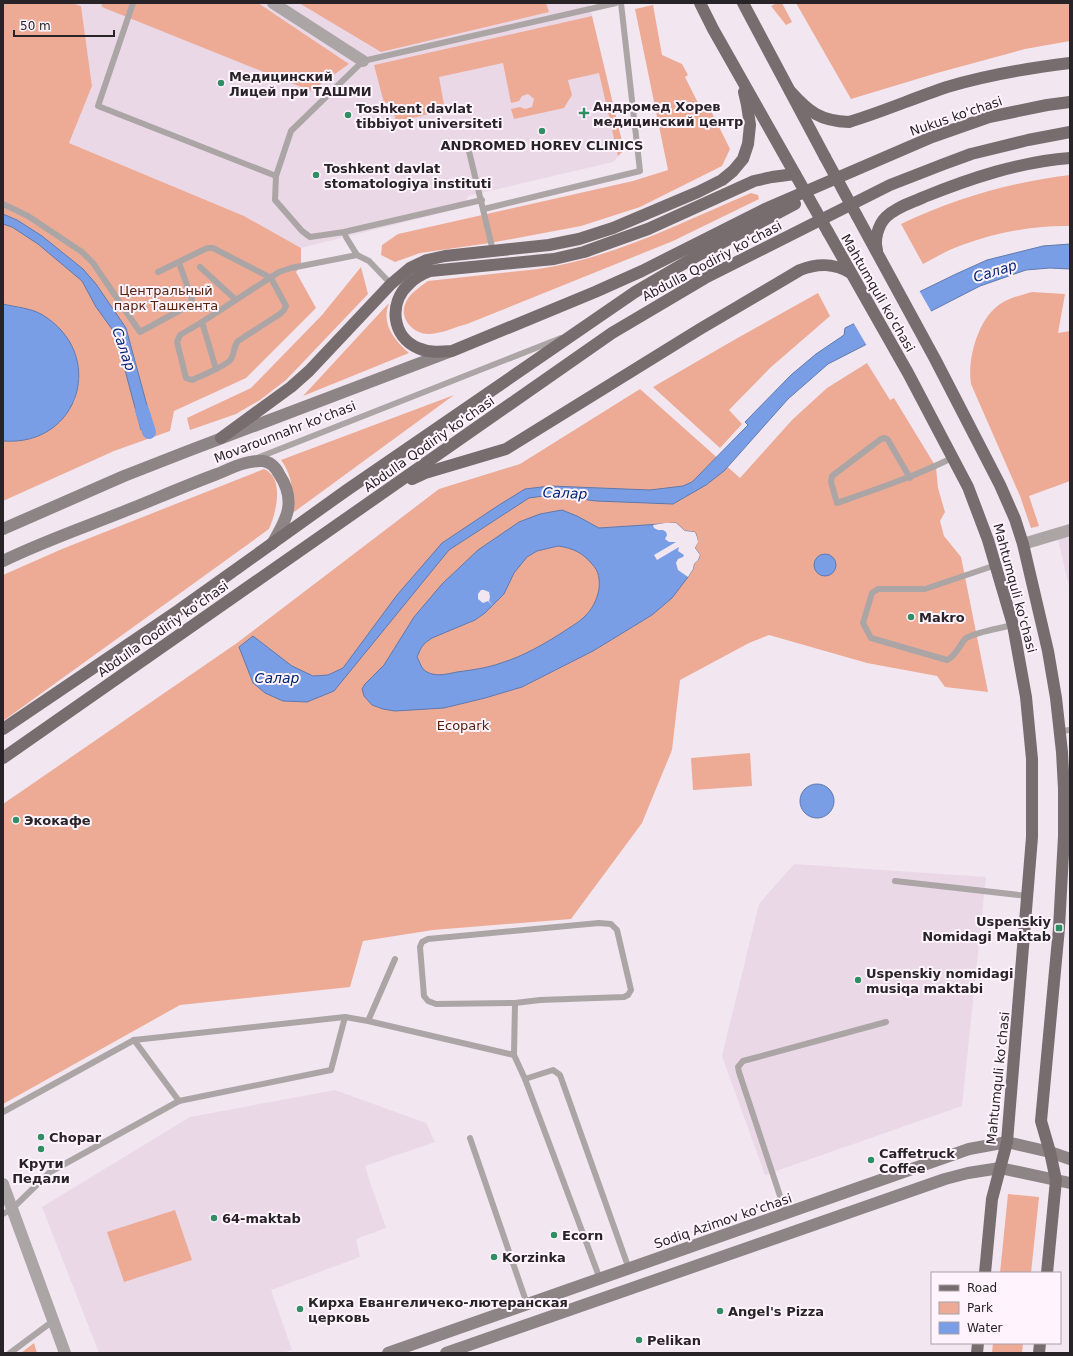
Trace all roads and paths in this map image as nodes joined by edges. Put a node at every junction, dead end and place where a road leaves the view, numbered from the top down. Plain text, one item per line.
1 (133, 3) edge
2 (273, 3) edge
3 (616, 3) edge
4 (621, 3) edge
5 (700, 3) edge
6 (743, 3) edge
7 (602, 5) edge
8 (363, 61) junction
9 (1070, 63) edge
10 (741, 79) junction
11 (790, 91) junction
12 (1070, 102) edge
13 (1070, 132) edge
14 (467, 144) dead end
15 (1069, 158) edge
16 (877, 161) junction
17 (795, 174) junction
18 (276, 176) junction
19 (482, 200) junction
20 (3, 204) edge
21 (484, 209) junction
22 (344, 232) junction
23 (493, 251) junction
24 (356, 255) junction
25 (879, 255) junction
26 (179, 263) junction
27 (200, 267) dead end
28 (158, 272) dead end
29 (851, 272) junction
30 (271, 278) junction
31 (391, 284) junction
32 (236, 300) junction
33 (202, 322) junction
34 (577, 331) junction
35 (452, 351) junction
36 (216, 369) junction
37 (221, 438) junction
38 (954, 457) junction
39 (247, 463) junction
40 (910, 478) junction
41 (384, 492) junction
42 (3, 529) edge
43 (1070, 530) edge
44 (272, 544) junction
45 (1023, 544) junction
46 (3, 560) edge
47 (996, 565) junction
48 (1013, 625) junction
49 (3, 729) edge
50 (1065, 730) edge
51 (3, 758) edge
52 (1067, 766) edge
53 (895, 881) dead end
54 (1028, 896) junction
55 (395, 959) dead end
56 (515, 1004) junction
57 (345, 1017) junction
58 (368, 1021) junction
59 (886, 1022) dead end
60 (134, 1040) junction
61 (514, 1055) junction
62 (525, 1079) junction
63 (179, 1101) junction
64 (3, 1112) edge
65 (470, 1138) dead end
66 (1007, 1142) junction
67 (1050, 1152) junction
68 (1070, 1159) edge
69 (1000, 1168) junction
70 (1056, 1180) junction
71 (1070, 1183) edge
72 (3, 1184) edge
73 (8, 1211) edge
74 (786, 1214) junction
75 (629, 1269) junction
76 (985, 1272) edge
77 (1047, 1272) edge
78 (600, 1279) junction
79 (527, 1304) junction
80 (53, 1321) junction
81 (10, 1353) edge
82 (65, 1353) edge
83 (388, 1353) edge
84 (446, 1353) edge

1 - 18 lane
2 - 8 street
3 - 7 lane
4 - 21 lane
5 - 10 main road, Mahtumquli ko'chasi
6 - 11 main road, Mahtumquli ko'chasi
7 - 8 lane
8 - 18 lane
9 - 11 main road
10 - 17 main road, Mahtumquli ko'chasi
10 - 23 main road
11 - 25 main road, Mahtumquli ko'chasi, bridge
12 - 16 main road, Nukus ko'chasi
13 - 41 main road, Abdulla Qodiriy ko'chasi
14 - 19 lane
15 - 25 main road
16 - 34 main road, Abdulla Qodiriy ko'chasi
16 - 35 main road
17 - 29 main road, Mahtumquli ko'chasi, bridge
17 - 35 main road
18 - 22 lane
19 - 21 lane
19 - 22 lane
20 - 26 lane
21 - 23 lane
22 - 24 lane
23 - 31 main road
24 - 30 lane
24 - 31 lane
25 - 45 main road, Mahtumquli ko'chasi
26 - 28 lane
26 - 30 lane
27 - 32 lane
29 - 38 main road, Mahtumquli ko'chasi
29 - 41 main road
30 - 32 lane
30 - 36 lane
31 - 37 main road
32 - 33 lane
33 - 36 lane
33 - 36 lane
34 - 39 lane, Movarounnahr ko'chasi
34 - 44 main road, Abdulla Qodiriy ko'chasi
35 - 37 main road, Movarounnahr ko'chasi
37 - 42 main road, Movarounnahr ko'chasi
38 - 40 lane
38 - 47 main road, Mahtumquli ko'chasi
39 - 44 main road
39 - 46 main road, Movarounnahr ko'chasi
40 - 40 lane
41 - 51 main road, Abdulla Qodiriy ko'chasi
43 - 45 street
44 - 49 main road, Abdulla Qodiriy ko'chasi
45 - 50 main road, Mahtumquli ko'chasi
47 - 48 main road, Mahtumquli ko'chasi
47 - 48 lane
48 - 54 main road, Mahtumquli ko'chasi
50 - 52 main road, Mahtumquli ko'chasi
52 - 67 main road, Mahtumquli ko'chasi
53 - 54 lane
54 - 66 main road, Mahtumquli ko'chasi
55 - 58 lane
56 - 56 lane
56 - 61 lane
57 - 58 lane
57 - 60 lane
57 - 63 lane
58 - 61 lane
59 - 74 lane
60 - 63 lane
60 - 64 lane
61 - 62 lane
62 - 75 lane
62 - 78 lane
63 - 73 lane
65 - 79 lane
66 - 67 main road, Sodiq Azimov ko'chasi
66 - 69 main road, Mahtumquli ko'chasi
66 - 74 main road, Sodiq Azimov ko'chasi
67 - 68 main road, Sodiq Azimov ko'chasi
67 - 70 main road, Mahtumquli ko'chasi
69 - 70 main road
69 - 76 main road, Mahtumquli ko'chasi
69 - 84 main road
70 - 71 main road
70 - 77 main road, Mahtumquli ko'chasi
72 - 73 street
73 - 80 street
74 - 75 main road, Sodiq Azimov ko'chasi
75 - 78 main road, Sodiq Azimov ko'chasi
78 - 79 main road, Sodiq Azimov ko'chasi
79 - 83 main road, Sodiq Azimov ko'chasi
80 - 81 lane
80 - 82 street

